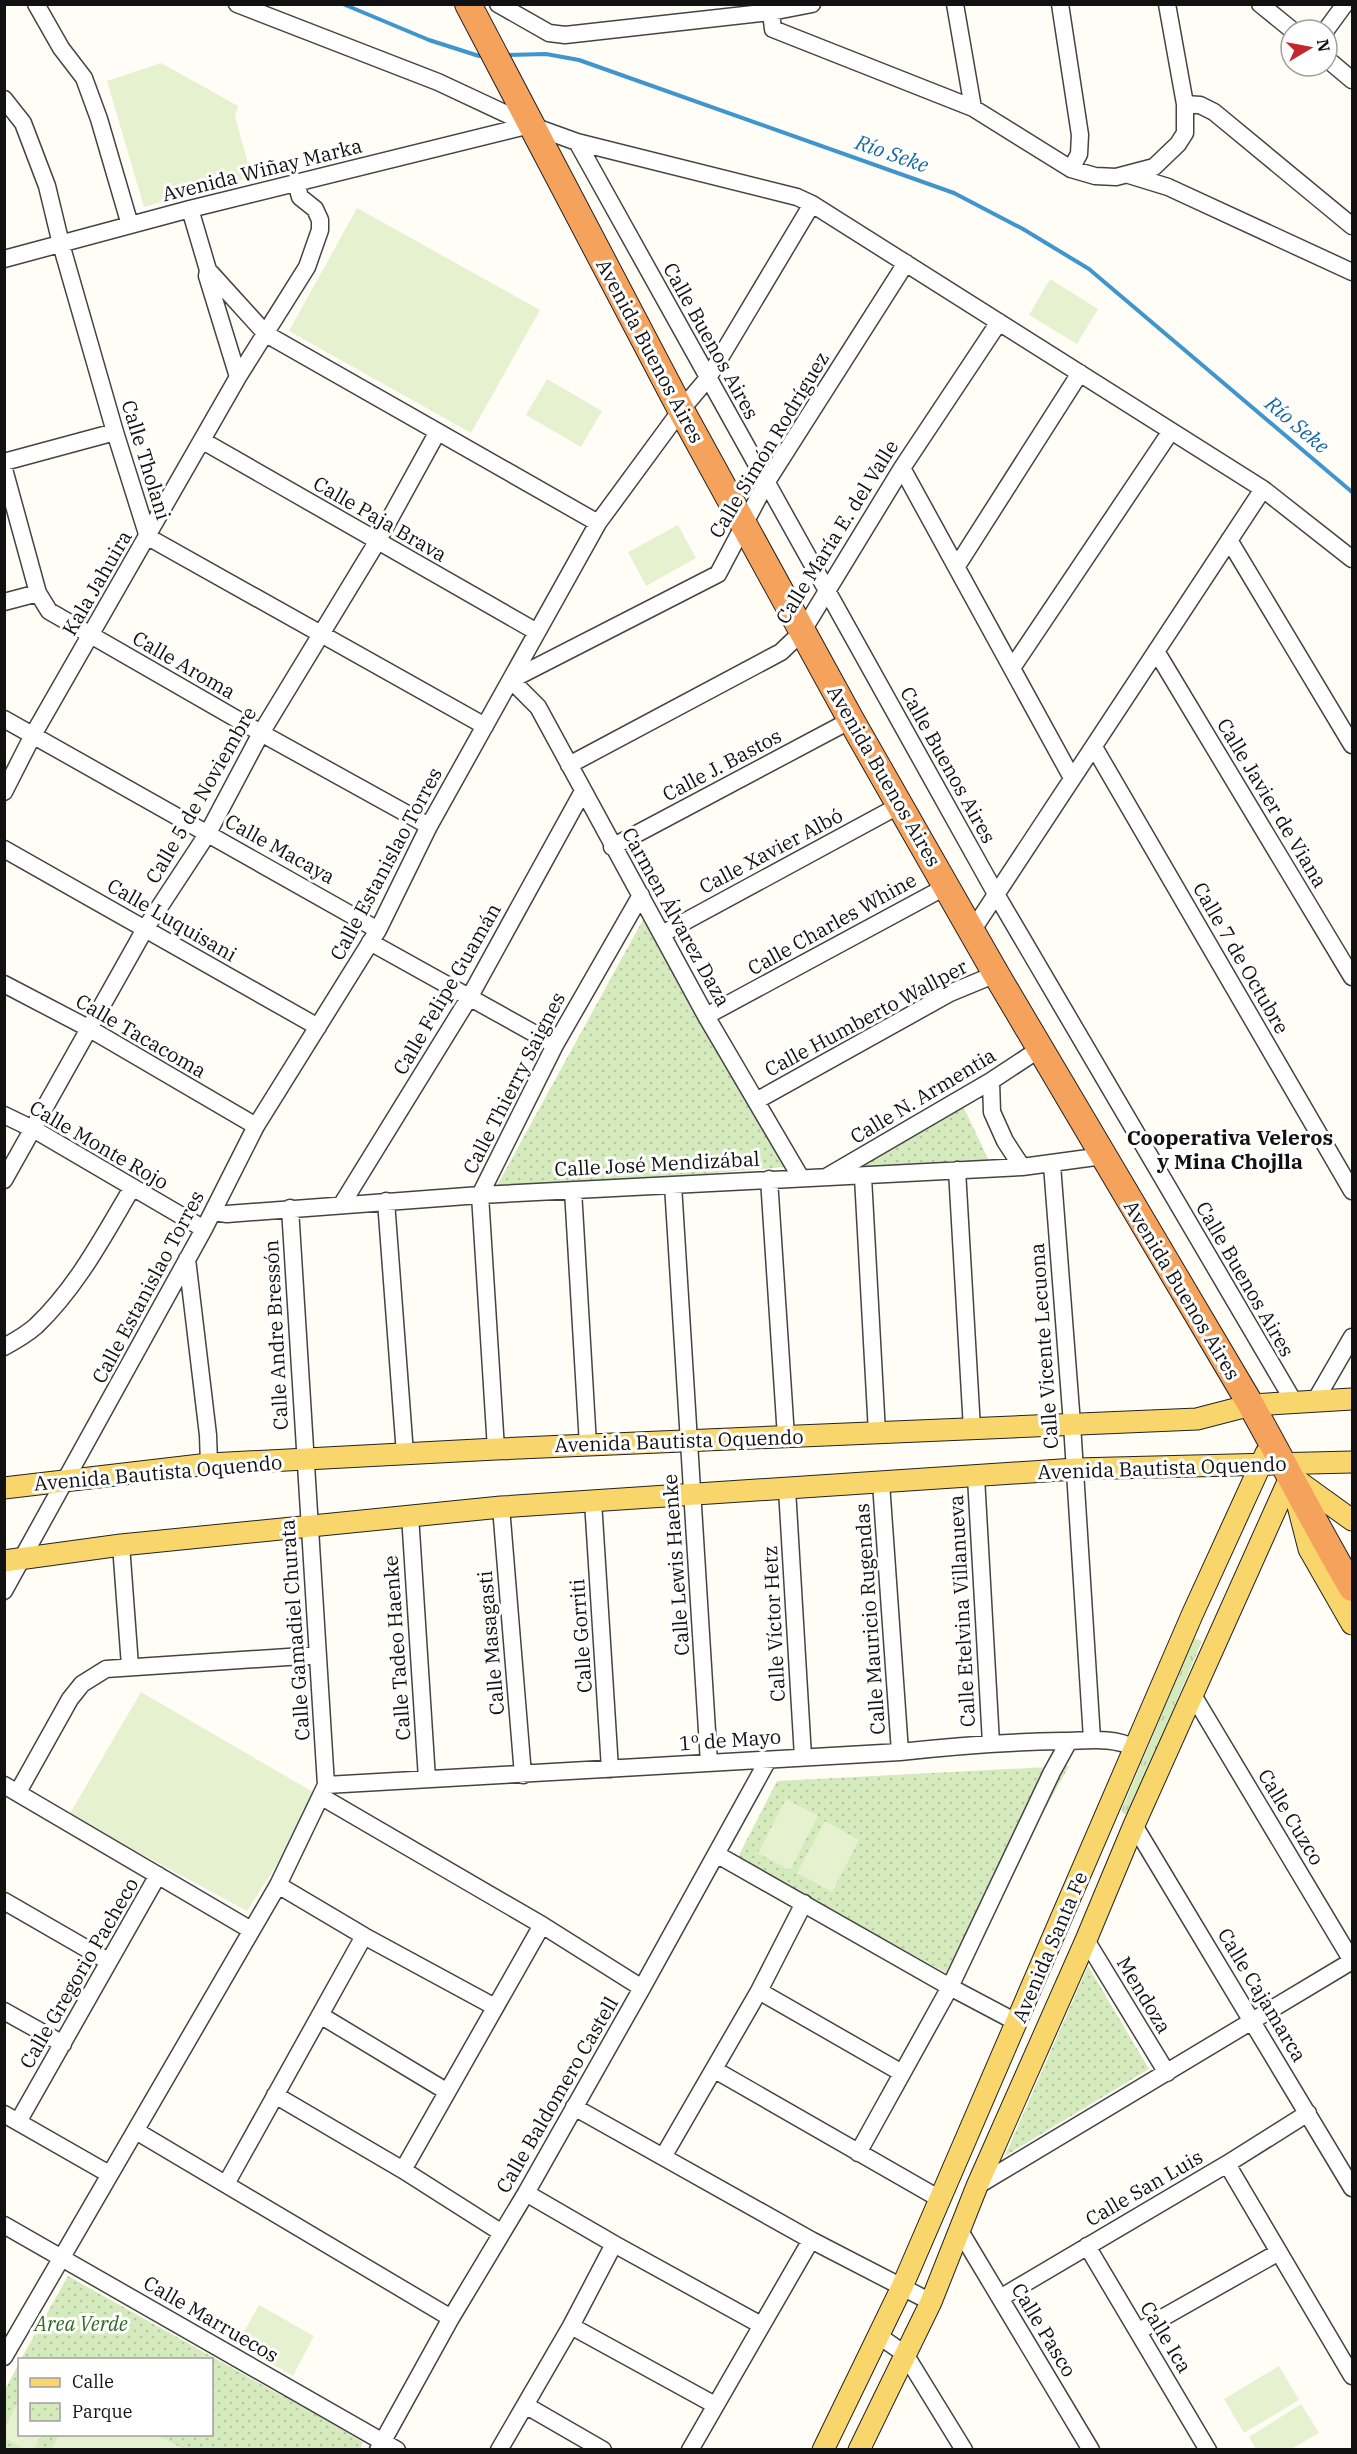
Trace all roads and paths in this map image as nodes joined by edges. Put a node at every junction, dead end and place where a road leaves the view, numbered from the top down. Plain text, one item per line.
1 (36, 4) edge
2 (237, 4) edge
3 (812, 4) edge
4 (955, 4) edge
5 (1060, 4) edge
6 (1167, 4) edge
7 (1260, 4) edge
8 (1345, 4) edge
9 (469, 7) edge
10 (504, 7) edge
11 (770, 8) edge
12 (1335, 18) edge
13 (1279, 19) edge
14 (1339, 68) edge
15 (1353, 80) edge
16 (4, 99) edge
17 (1185, 105) junction
18 (973, 108) junction
19 (530, 125) junction
20 (578, 142) junction
21 (1071, 169) junction
22 (1129, 175) junction
23 (296, 182) junction
24 (812, 204) junction
25 (190, 209) junction
26 (130, 225) junction
27 (1353, 226) edge
28 (61, 244) junction
29 (4, 260) edge
30 (906, 263) junction
31 (208, 270) junction
32 (1353, 272) edge
33 (999, 321) junction
34 (266, 334) junction
35 (1080, 373) junction
36 (238, 377) junction
37 (708, 378) junction
38 (681, 410) junction
39 (1171, 431) junction
40 (115, 432) junction
41 (437, 433) junction
42 (203, 441) junction
43 (4, 462) edge
44 (902, 468) junction
45 (4, 469) edge
46 (766, 483) junction
47 (1263, 489) junction
48 (598, 523) junction
49 (744, 523) junction
50 (148, 537) junction
51 (1229, 540) junction
52 (376, 542) junction
53 (1353, 559) edge
54 (957, 566) junction
55 (827, 590) junction
56 (38, 593) junction
57 (4, 602) edge
58 (537, 632) junction
59 (802, 632) junction
60 (319, 634) junction
61 (91, 635) junction
62 (1156, 651) junction
63 (1012, 668) junction
64 (511, 680) junction
65 (4, 718) edge
66 (851, 720) junction
67 (485, 726) junction
68 (261, 733) junction
69 (33, 735) junction
70 (1353, 745) edge
71 (1094, 747) junction
72 (569, 765) junction
73 (1072, 778) junction
74 (583, 791) junction
75 (4, 792) edge
76 (900, 805) junction
77 (429, 826) junction
78 (208, 833) junction
79 (612, 847) junction
80 (4, 849) edge
81 (947, 886) junction
82 (996, 894) junction
83 (641, 895) junction
84 (146, 929) junction
85 (972, 931) junction
86 (662, 934) junction
87 (374, 936) junction
88 (996, 974) junction
89 (1353, 977) edge
90 (4, 984) edge
91 (469, 998) junction
92 (706, 1016) junction
93 (318, 1027) junction
94 (90, 1029) junction
95 (555, 1045) junction
96 (1041, 1048) junction
97 (991, 1081) junction
98 (756, 1101) junction
99 (4, 1115) edge
100 (256, 1126) junction
101 (35, 1130) junction
102 (1103, 1156) junction
103 (1052, 1165) junction
104 (1022, 1167) junction
105 (957, 1170) junction
106 (862, 1177) junction
107 (801, 1178) junction
108 (826, 1178) junction
109 (769, 1179) junction
110 (4, 1180) edge
111 (673, 1185) junction
112 (132, 1188) junction
113 (573, 1190) junction
114 (1353, 1191) edge
115 (480, 1195) junction
116 (386, 1201) junction
117 (342, 1204) junction
118 (290, 1208) junction
119 (213, 1212) junction
120 (204, 1229) junction
121 (187, 1259) junction
122 (1353, 1337) edge
123 (4, 1347) edge
124 (1351, 1397) edge
125 (1315, 1401) junction
126 (1294, 1402) junction
127 (1251, 1405) junction
128 (1072, 1424) junction
129 (972, 1429) junction
130 (877, 1433) junction
131 (786, 1437) junction
132 (689, 1441) junction
133 (588, 1445) junction
134 (496, 1449) junction
135 (405, 1454) junction
136 (304, 1460) junction
137 (1277, 1461) junction
138 (1353, 1462) edge
139 (209, 1464) junction
140 (1075, 1469) junction
141 (976, 1477) junction
142 (67, 1480) junction
143 (881, 1483) junction
144 (4, 1488) edge
145 (787, 1489) junction
146 (693, 1495) junction
147 (593, 1501) junction
148 (501, 1508) junction
149 (410, 1515) junction
150 (1353, 1520) edge
151 (309, 1526) junction
152 (121, 1545) junction
153 (1353, 1559) edge
154 (13, 1560) edge
155 (1353, 1588) edge
156 (4, 1591) edge
157 (1353, 1624) edge
158 (318, 1655) junction
159 (130, 1666) junction
160 (1193, 1695) junction
161 (1092, 1739) junction
162 (1069, 1741) junction
163 (991, 1743) junction
164 (1134, 1748) junction
165 (900, 1752) junction
166 (803, 1757) junction
167 (768, 1760) junction
168 (709, 1763) junction
169 (610, 1769) junction
170 (523, 1775) junction
171 (427, 1779) junction
172 (11, 1788) edge
173 (324, 1791) junction
174 (1134, 1825) junction
175 (716, 1854) junction
176 (158, 1875) junction
177 (278, 1885) junction
178 (4, 1901) edge
179 (804, 1903) junction
180 (542, 1926) junction
181 (251, 1930) junction
182 (364, 1936) junction
183 (1086, 1940) junction
184 (108, 1961) junction
185 (1353, 1961) edge
186 (642, 1988) junction
187 (950, 1988) junction
188 (759, 1992) junction
189 (495, 2007) junction
190 (4, 2011) edge
191 (320, 2015) junction
192 (1254, 2020) junction
193 (1018, 2023) junction
194 (63, 2044) junction
195 (715, 2070) junction
196 (902, 2073) junction
197 (1167, 2073) junction
198 (446, 2091) junction
199 (275, 2095) junction
200 (574, 2107) junction
201 (1308, 2113) junction
202 (11, 2118) edge
203 (136, 2131) junction
204 (858, 2153) junction
205 (663, 2157) junction
206 (1227, 2164) junction
207 (403, 2170) junction
208 (109, 2174) junction
209 (225, 2184) junction
210 (977, 2186) junction
211 (1353, 2188) edge
212 (526, 2193) junction
213 (940, 2199) junction
214 (4, 2225) edge
215 (960, 2231) junction
216 (502, 2234) junction
217 (811, 2240) junction
218 (615, 2244) junction
219 (1087, 2246) junction
220 (1279, 2252) junction
221 (61, 2257) junction
222 (902, 2287) junction
223 (1000, 2298) junction
224 (931, 2302) junction
225 (451, 2318) junction
226 (762, 2325) junction
227 (571, 2326) junction
228 (1139, 2331) junction
229 (879, 2336) junction
230 (905, 2354) junction
231 (4, 2357) edge
232 (1353, 2376) edge
233 (525, 2405) junction
234 (715, 2405) junction
235 (386, 2447) edge
236 (499, 2450) edge
237 (603, 2450) edge
238 (690, 2450) edge
239 (823, 2450) edge
240 (859, 2450) edge
241 (964, 2450) edge
242 (1092, 2450) edge
243 (1208, 2450) edge

1 - 26 street
2 - 19 street
3 - 11 street
4 - 18 street
5 - 21 street
6 - 17 street
7 - 13 street
8 - 12 street
9 - 19 highway, Avenida Buenos Aires
10 - 11 street
11 - 18 street
14 - 15 street
16 - 28 street, Calle Tholani
17 - 22 street
17 - 27 street
18 - 21 street
19 - 20 street
19 - 23 street, Avenida Wiñay Marka
19 - 38 highway, Avenida Buenos Aires
20 - 24 street
20 - 37 street, Calle Buenos Aires
21 - 22 street
22 - 32 street
23 - 25 street, Avenida Wiñay Marka
23 - 34 street, Kala Jahuira
24 - 30 street
24 - 37 street, Calle Estanislao Torres
25 - 26 street, Avenida Wiñay Marka
25 - 31 street
26 - 28 street, Avenida Wiñay Marka
28 - 29 street, Avenida Wiñay Marka
28 - 40 street, Calle Tholani
30 - 33 street
30 - 46 street, Calle Simón Rodríguez
31 - 34 street
31 - 36 street
33 - 35 street
33 - 44 street, Calle María E. del Valle
34 - 36 street, Kala Jahuira
34 - 41 street
35 - 39 street
35 - 54 street
36 - 42 street, Kala Jahuira
37 - 38 street, Calle Estanislao Torres
37 - 46 street, Calle Buenos Aires
38 - 48 street, Calle Estanislao Torres
38 - 49 highway, Avenida Buenos Aires
39 - 47 street
39 - 63 street
40 - 43 street
40 - 50 street, Calle Tholani
41 - 48 street
41 - 52 street, Calle 5 de Noviembre
42 - 50 street, Kala Jahuira
42 - 52 street, Calle Paja Brava
44 - 54 street
44 - 55 street, Calle María E. del Valle
45 - 56 street, Calle Aroma
46 - 49 street, Calle Simón Rodríguez
46 - 55 street, Calle Buenos Aires
47 - 51 street
47 - 53 street
48 - 58 street, Calle Estanislao Torres
49 - 59 highway, Avenida Buenos Aires
49 - 64 street, Calle Simón Rodríguez
50 - 60 street, Calle Tholani
50 - 61 street, Kala Jahuira
51 - 62 street
51 - 70 street
52 - 58 street, Calle Paja Brava
52 - 60 street, Calle 5 de Noviembre
54 - 63 street
55 - 59 street, Calle María E. del Valle
55 - 82 street, Calle Buenos Aires
56 - 57 street
56 - 61 street, Calle Aroma
58 - 64 street, Calle Estanislao Torres
59 - 66 highway, Avenida Buenos Aires
59 - 72 street, Calle María E. del Valle
60 - 67 street, Calle Tholani
60 - 68 street, Calle 5 de Noviembre
61 - 68 street, Calle Aroma
61 - 69 street, Kala Jahuira
62 - 71 street
62 - 89 street, Calle Javier de Viana
63 - 73 street
64 - 67 street, Calle Estanislao Torres
64 - 72 street, Carmen Álvarez Daza
65 - 69 street, Calle Macaya
66 - 76 highway, Avenida Buenos Aires
66 - 79 street, Calle J. Bastos
67 - 77 street, Calle Estanislao Torres
68 - 77 street, Calle Aroma
68 - 78 street, Calle 5 de Noviembre
69 - 75 street, Kala Jahuira
69 - 78 street, Calle Macaya
71 - 73 street
71 - 114 street, Calle 7 de Octubre
72 - 74 street, Carmen Álvarez Daza
73 - 82 street
74 - 79 street, Carmen Álvarez Daza
74 - 91 street, Calle Felipe Guamán
76 - 81 highway, Avenida Buenos Aires
76 - 86 street, Calle Xavier Albó
77 - 87 street, Calle Estanislao Torres
78 - 84 street, Calle 5 de Noviembre
78 - 87 street, Calle Macaya
79 - 83 street, Carmen Álvarez Daza
80 - 84 street, Calle Luquisani
81 - 85 highway, Avenida Buenos Aires
81 - 92 street, Calle Charles Whine
82 - 85 street
82 - 126 street, Calle Buenos Aires
83 - 86 street, Carmen Álvarez Daza
83 - 95 street, Calle Thierry Saignes
84 - 93 street, Calle Luquisani
84 - 94 street, Calle 5 de Noviembre
85 - 88 highway, Avenida Buenos Aires
86 - 92 street, Carmen Álvarez Daza
87 - 91 street, Calle Macaya
87 - 93 street, Calle Estanislao Torres
88 - 96 highway, Avenida Buenos Aires
88 - 98 street, Calle Humberto Wallper
90 - 94 street, Calle Tacacoma
91 - 95 street, Calle Macaya
91 - 117 street, Calle Felipe Guamán
92 - 98 street, Carmen Álvarez Daza
93 - 100 street, Calle Estanislao Torres
94 - 100 street, Calle Tacacoma
94 - 101 street, Calle 5 de Noviembre
95 - 115 street, Calle Thierry Saignes
96 - 97 street, Calle N. Armentia
96 - 102 highway, Avenida Buenos Aires
97 - 104 street
97 - 108 street, Calle N. Armentia
98 - 107 street, Carmen Álvarez Daza
99 - 101 street, Calle Monte Rojo
100 - 119 street, Calle Estanislao Torres
101 - 110 street, Calle 5 de Noviembre
101 - 112 street, Calle Monte Rojo
102 - 103 street, Calle José Mendizábal
102 - 127 highway, Avenida Buenos Aires
103 - 104 street, Calle José Mendizábal
103 - 128 street, Calle Vicente Lecuona
104 - 105 street, Calle José Mendizábal
105 - 106 street, Calle José Mendizábal
105 - 129 street
106 - 108 street, Calle José Mendizábal
106 - 130 street
107 - 108 street, Calle José Mendizábal
107 - 109 street, Calle José Mendizábal
109 - 111 street, Calle José Mendizábal
109 - 131 street
111 - 113 street, Calle José Mendizábal
111 - 132 street, Calle Lewis Haenke
112 - 120 street, Calle Monte Rojo
112 - 123 street
113 - 115 street, Calle José Mendizábal
113 - 133 street
115 - 116 street, Calle José Mendizábal
115 - 134 street, Calle Thierry Saignes
116 - 117 street, Calle José Mendizábal
116 - 135 street
117 - 118 street, Calle José Mendizábal
118 - 119 street, Calle José Mendizábal
118 - 136 street, Calle Andre Bressón
119 - 120 street, Calle Estanislao Torres
120 - 121 street, Calle Estanislao Torres
121 - 139 street
121 - 142 street, Calle Estanislao Torres
122 - 125 street
124 - 125 main road, Avenida Bautista Oquendo
125 - 126 main road, Avenida Bautista Oquendo
126 - 127 main road, Avenida Bautista Oquendo
127 - 128 main road, Avenida Bautista Oquendo
127 - 137 highway, Avenida Buenos Aires
128 - 129 main road, Avenida Bautista Oquendo
128 - 140 street, Calle Vicente Lecuona
129 - 130 main road, Avenida Bautista Oquendo
130 - 131 main road, Avenida Bautista Oquendo
131 - 132 main road, Avenida Bautista Oquendo
132 - 133 main road, Avenida Bautista Oquendo
132 - 146 street, Calle Lewis Haenke
133 - 134 main road, Avenida Bautista Oquendo
134 - 135 main road, Avenida Bautista Oquendo
135 - 136 main road, Avenida Bautista Oquendo
136 - 139 main road, Avenida Bautista Oquendo
136 - 151 street, Calle Gamadiel Churata
137 - 138 main road, Avenida Bautista Oquendo
137 - 140 main road, Avenida Bautista Oquendo
137 - 150 main road, Avenida Buenos Aires
137 - 153 highway, Avenida Buenos Aires
137 - 155 highway, Avenida Buenos Aires
137 - 157 main road, Avenida Buenos Aires
137 - 160 main road, Avenida Santa Fe
137 - 164 main road, Avenida Santa Fe
139 - 142 main road, Avenida Bautista Oquendo
140 - 141 main road, Avenida Bautista Oquendo
140 - 161 street, Calle Vicente Lecuona
141 - 143 main road, Avenida Bautista Oquendo
141 - 163 street, Calle Etelvina Villanueva
142 - 144 main road, Avenida Bautista Oquendo
142 - 154 street, Calle Estanislao Torres
143 - 145 main road, Avenida Bautista Oquendo
143 - 165 street, Calle Mauricio Rugendas
145 - 146 main road, Avenida Bautista Oquendo
145 - 166 street, Calle Víctor Hetz
146 - 147 main road, Avenida Bautista Oquendo
146 - 168 street, Calle Lewis Haenke
147 - 148 main road, Avenida Bautista Oquendo
147 - 169 street, Calle Gorriti
148 - 149 main road, Avenida Bautista Oquendo
148 - 170 street, Calle Masagasti
149 - 151 main road, Avenida Bautista Oquendo
149 - 171 street, Calle Tadeo Haenke
151 - 152 main road, Avenida Bautista Oquendo
151 - 158 street, Calle Gamadiel Churata
152 - 154 main road, Avenida Bautista Oquendo
152 - 159 street
154 - 156 street, Calle Estanislao Torres
158 - 159 street
158 - 173 street, Calle Gamadiel Churata
159 - 172 street
160 - 174 main road, Avenida Santa Fe
160 - 185 street, Calle Cuzco
161 - 162 street, 1º de Mayo
161 - 164 street, 1º de Mayo
162 - 163 street, 1º de Mayo
162 - 187 street
163 - 165 street, 1º de Mayo
164 - 193 main road, Avenida Santa Fe
165 - 166 street, 1º de Mayo
166 - 167 street, 1º de Mayo
167 - 168 street, 1º de Mayo
167 - 175 street, Calle Baldomero Castell
168 - 169 street, 1º de Mayo
169 - 170 street, 1º de Mayo
170 - 171 street, 1º de Mayo
171 - 173 street, 1º de Mayo
172 - 176 street
173 - 177 street
173 - 180 street
174 - 183 main road, Avenida Santa Fe
174 - 192 street, Calle Cajamarca
175 - 179 street
175 - 186 street, Calle Baldomero Castell
176 - 181 street
176 - 184 street, Calle Gregorio Pacheco
177 - 181 street
177 - 182 street
178 - 184 street
179 - 187 street
179 - 188 street
180 - 186 street
180 - 189 street
181 - 203 street
182 - 189 street
182 - 191 street
183 - 197 street, Mendoza
183 - 210 main road, Avenida Santa Fe
184 - 194 street, Calle Gregorio Pacheco
185 - 192 street
186 - 200 street, Calle Baldomero Castell
187 - 193 street
187 - 196 street
188 - 195 street
188 - 196 street
189 - 198 street
190 - 194 street
191 - 198 street
191 - 199 street
192 - 197 street
192 - 201 street, Calle Cajamarca
193 - 213 main road, Avenida Santa Fe
194 - 202 street, Calle Gregorio Pacheco
195 - 204 street
195 - 205 street
196 - 204 street
197 - 210 street
198 - 207 street
199 - 207 street
199 - 209 street
200 - 205 street
200 - 212 street, Calle Baldomero Castell
201 - 206 street, Calle San Luis
201 - 211 street, Calle Cajamarca
202 - 208 street
203 - 208 street
203 - 209 street
204 - 213 street
205 - 217 street
206 - 219 street, Calle San Luis
206 - 220 street
207 - 216 street
208 - 221 street
209 - 225 street
210 - 215 main road, Avenida Santa Fe
212 - 216 street, Calle Baldomero Castell
212 - 218 street
213 - 222 main road, Avenida Santa Fe
214 - 221 street, Calle Marruecos
215 - 223 street, Calle Pasco
215 - 224 main road, Avenida Santa Fe
216 - 225 street, Calle Baldomero Castell
217 - 222 street
217 - 226 street
218 - 226 street
218 - 227 street
219 - 223 street, Calle San Luis
219 - 228 street, Calle Ica
220 - 228 street
220 - 232 street
221 - 231 street
221 - 235 street, Calle Marruecos
222 - 224 street
222 - 229 main road, Avenida Santa Fe
223 - 242 street, Calle Pasco
224 - 230 main road, Avenida Santa Fe
225 - 235 street, Calle Baldomero Castell
226 - 234 street
227 - 233 street
227 - 234 street
228 - 243 street, Calle Ica
229 - 230 street
229 - 239 main road, Avenida Santa Fe
230 - 240 main road, Avenida Santa Fe
230 - 241 street
233 - 236 street
233 - 237 street
234 - 238 street

